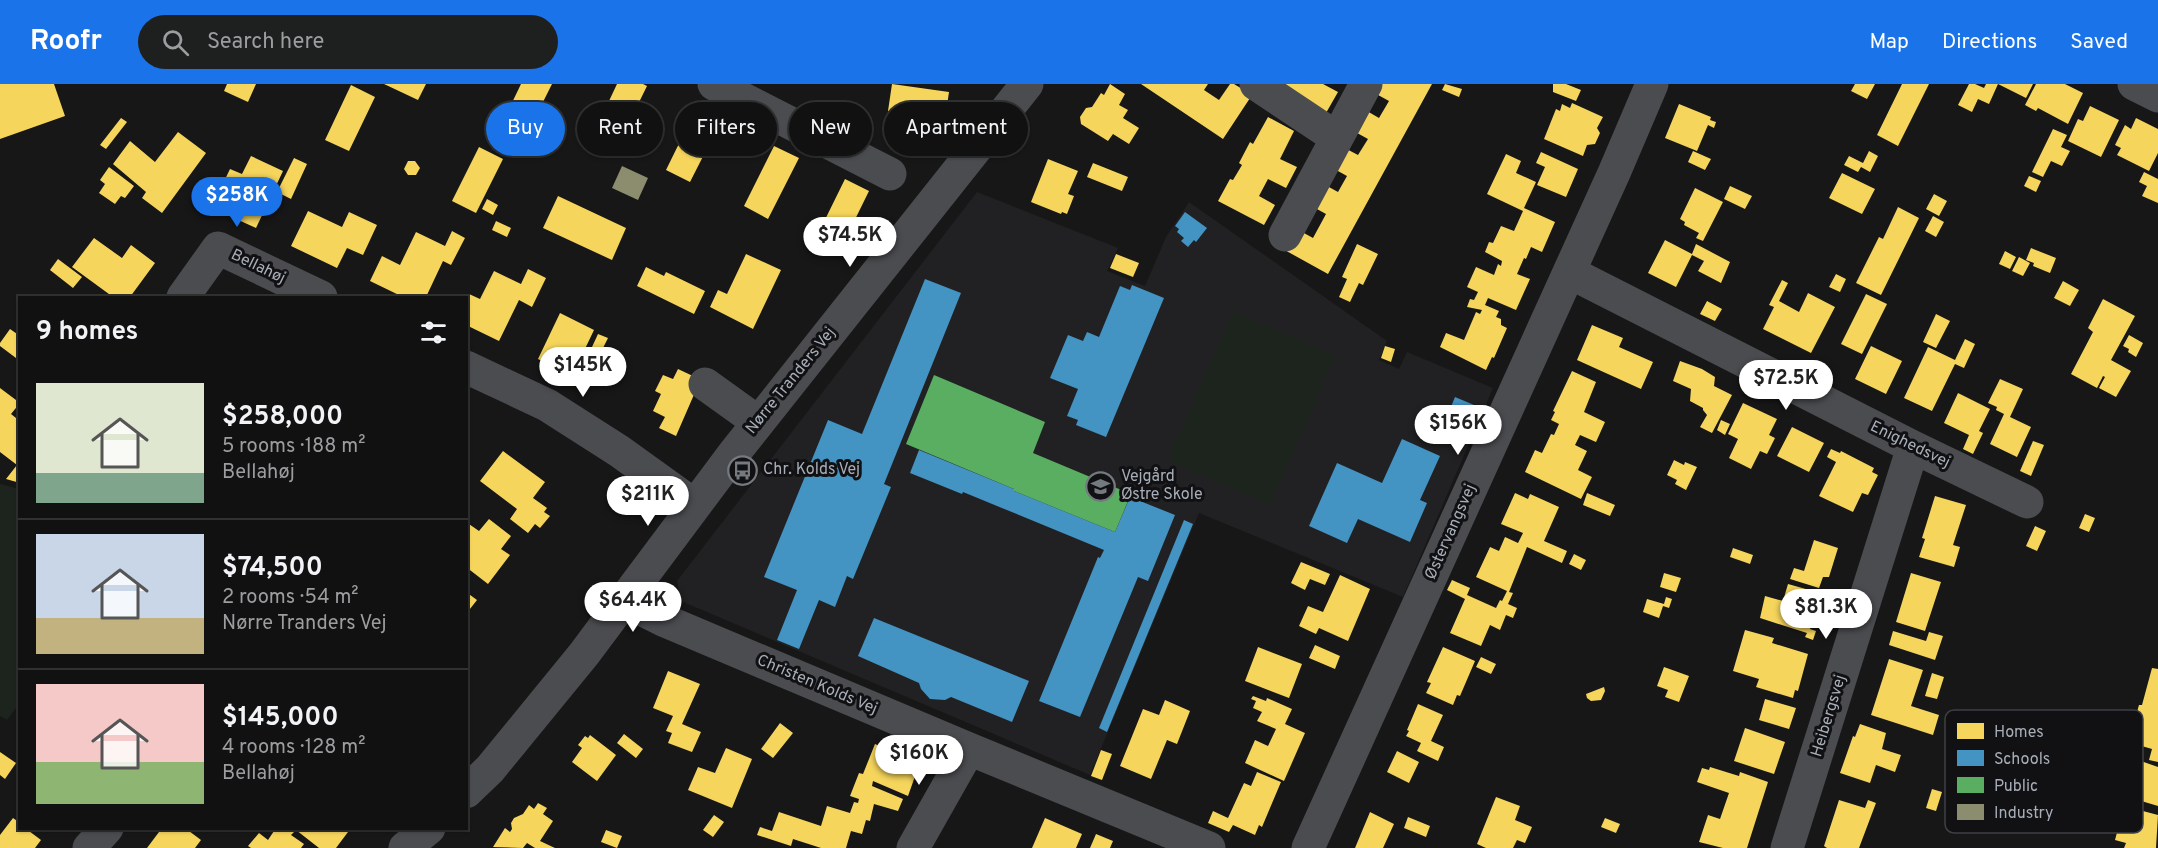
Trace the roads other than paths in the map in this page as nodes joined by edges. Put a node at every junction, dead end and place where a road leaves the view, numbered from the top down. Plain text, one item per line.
1 (714, 84) edge
2 (1028, 84) edge
3 (1256, 84) edge
4 (1366, 84) edge
5 (1652, 84) edge
6 (2134, 84) edge
7 (2158, 96) edge
8 (1337, 138) junction
9 (890, 174) dead end
10 (1285, 235) dead end
11 (1569, 272) junction
12 (184, 296) edge
13 (319, 296) edge
14 (468, 370) edge
15 (705, 384) dead end
16 (758, 423) junction
17 (1912, 447) junction
18 (2027, 502) dead end
19 (694, 505) junction
20 (625, 601) junction
21 (969, 749) junction
22 (468, 790) edge
23 (104, 830) edge
24 (427, 830) edge
25 (89, 848) edge
26 (405, 848) edge
27 (913, 848) edge
28 (1209, 848) edge
29 (1308, 848) edge
30 (1787, 848) edge

1 - 9 street
2 - 16 street, Nørre Tranders Vej
3 - 8 street
4 - 8 street
5 - 11 street, Østervangsvej
6 - 7 street
8 - 10 street
11 - 17 street, Enighedsvej
11 - 29 street, Østervangsvej
12 - 13 street, Bellahøj
14 - 19 street
15 - 16 street
16 - 19 street, Nørre Tranders Vej
17 - 18 street, Enighedsvej
17 - 30 street, Heibergsvej
19 - 20 street, Nørre Tranders Vej
20 - 21 street, Christen Kolds Vej
20 - 22 street, Nørre Tranders Vej
21 - 27 street
21 - 28 street, Christen Kolds Vej
23 - 25 street
24 - 26 street

